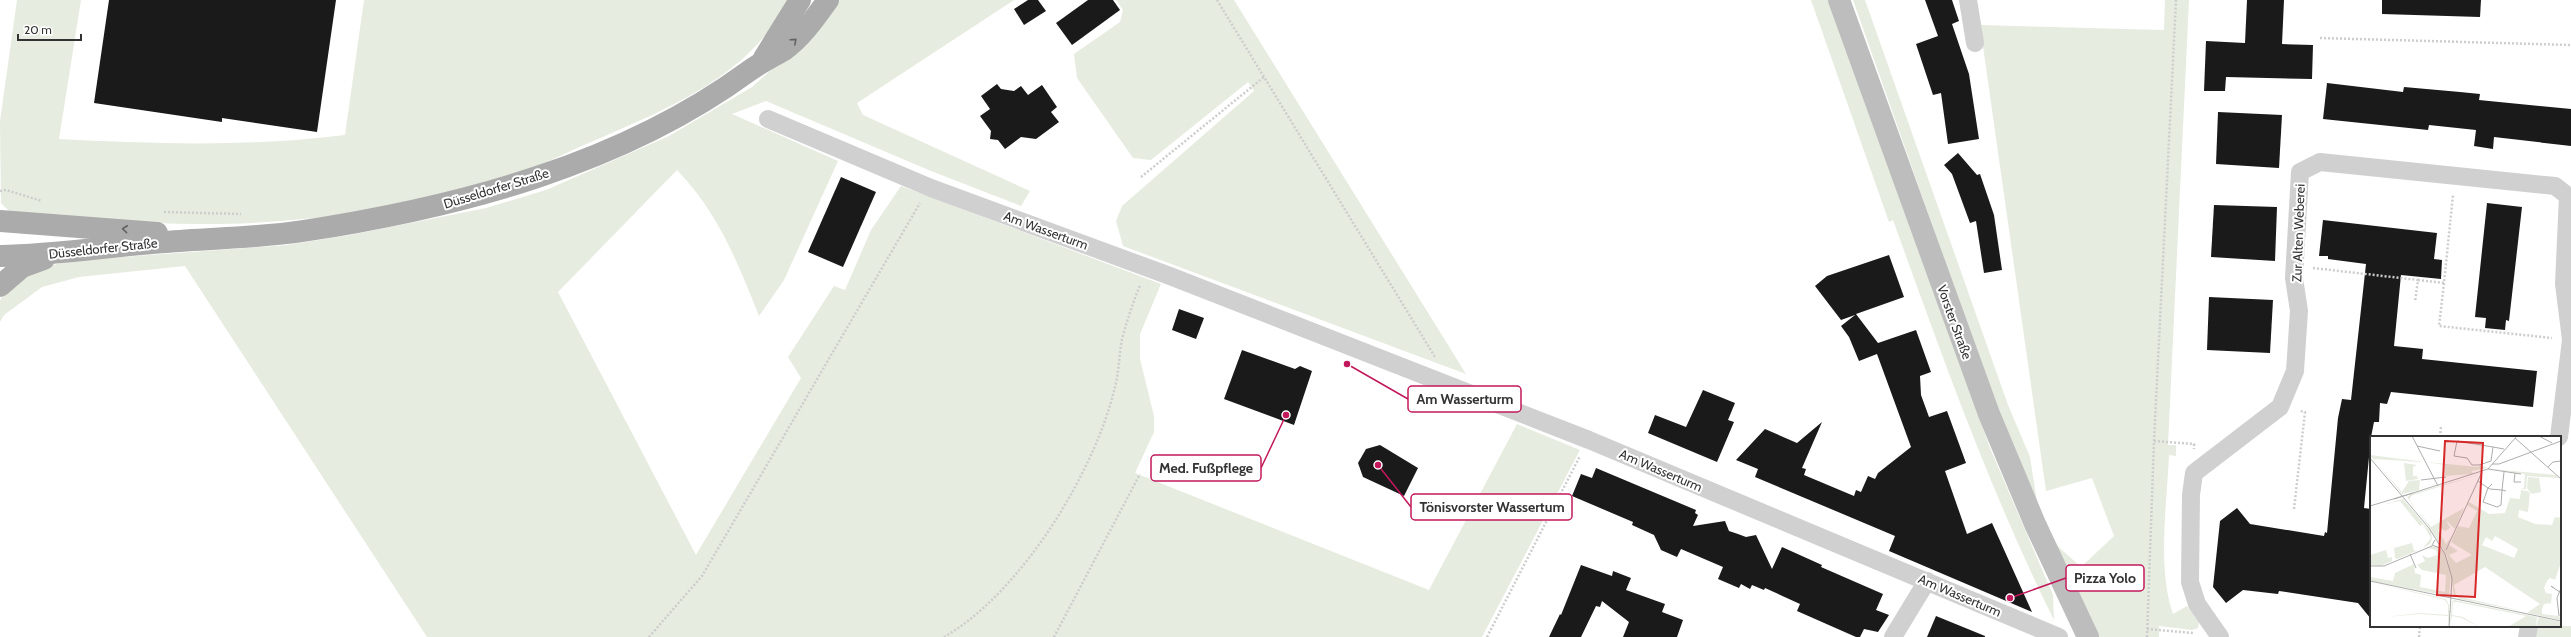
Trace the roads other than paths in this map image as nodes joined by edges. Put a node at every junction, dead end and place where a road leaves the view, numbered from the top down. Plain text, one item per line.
1 (800, 0) edge
2 (828, 0) edge
3 (1839, 0) edge
4 (1968, 0) edge
5 (1974, 44) dead end
6 (761, 62) junction
7 (768, 119) dead end
8 (0, 221) edge
9 (206, 238) junction
10 (67, 252) junction
11 (0, 256) edge
12 (0, 286) edge
13 (2571, 340) edge
14 (2559, 436) edge
15 (1927, 582) junction
16 (2528, 627) edge
17 (2219, 636) edge
18 (1893, 637) edge
19 (2059, 637) edge
20 (2088, 637) edge
21 (2527, 637) edge

1 - 6 main road, Düsseldorfer Straße
6 -> 2 main road, Düsseldorfer Straße
3 - 20 street, Vorster Straße
4 - 5 street
6 - 9 main road, Düsseldorfer Straße
7 - 15 street, Am Wasserturm
9 -> 8 main road, Düsseldorfer Straße
9 - 10 main road, Düsseldorfer Straße
10 - 11 main road, Düsseldorfer Straße
10 - 12 main road
13 - 14 street, Zur Alten Weberei
13 - 17 street, Zur Alten Weberei
15 - 18 street
15 - 19 street, Am Wasserturm
16 - 21 street

